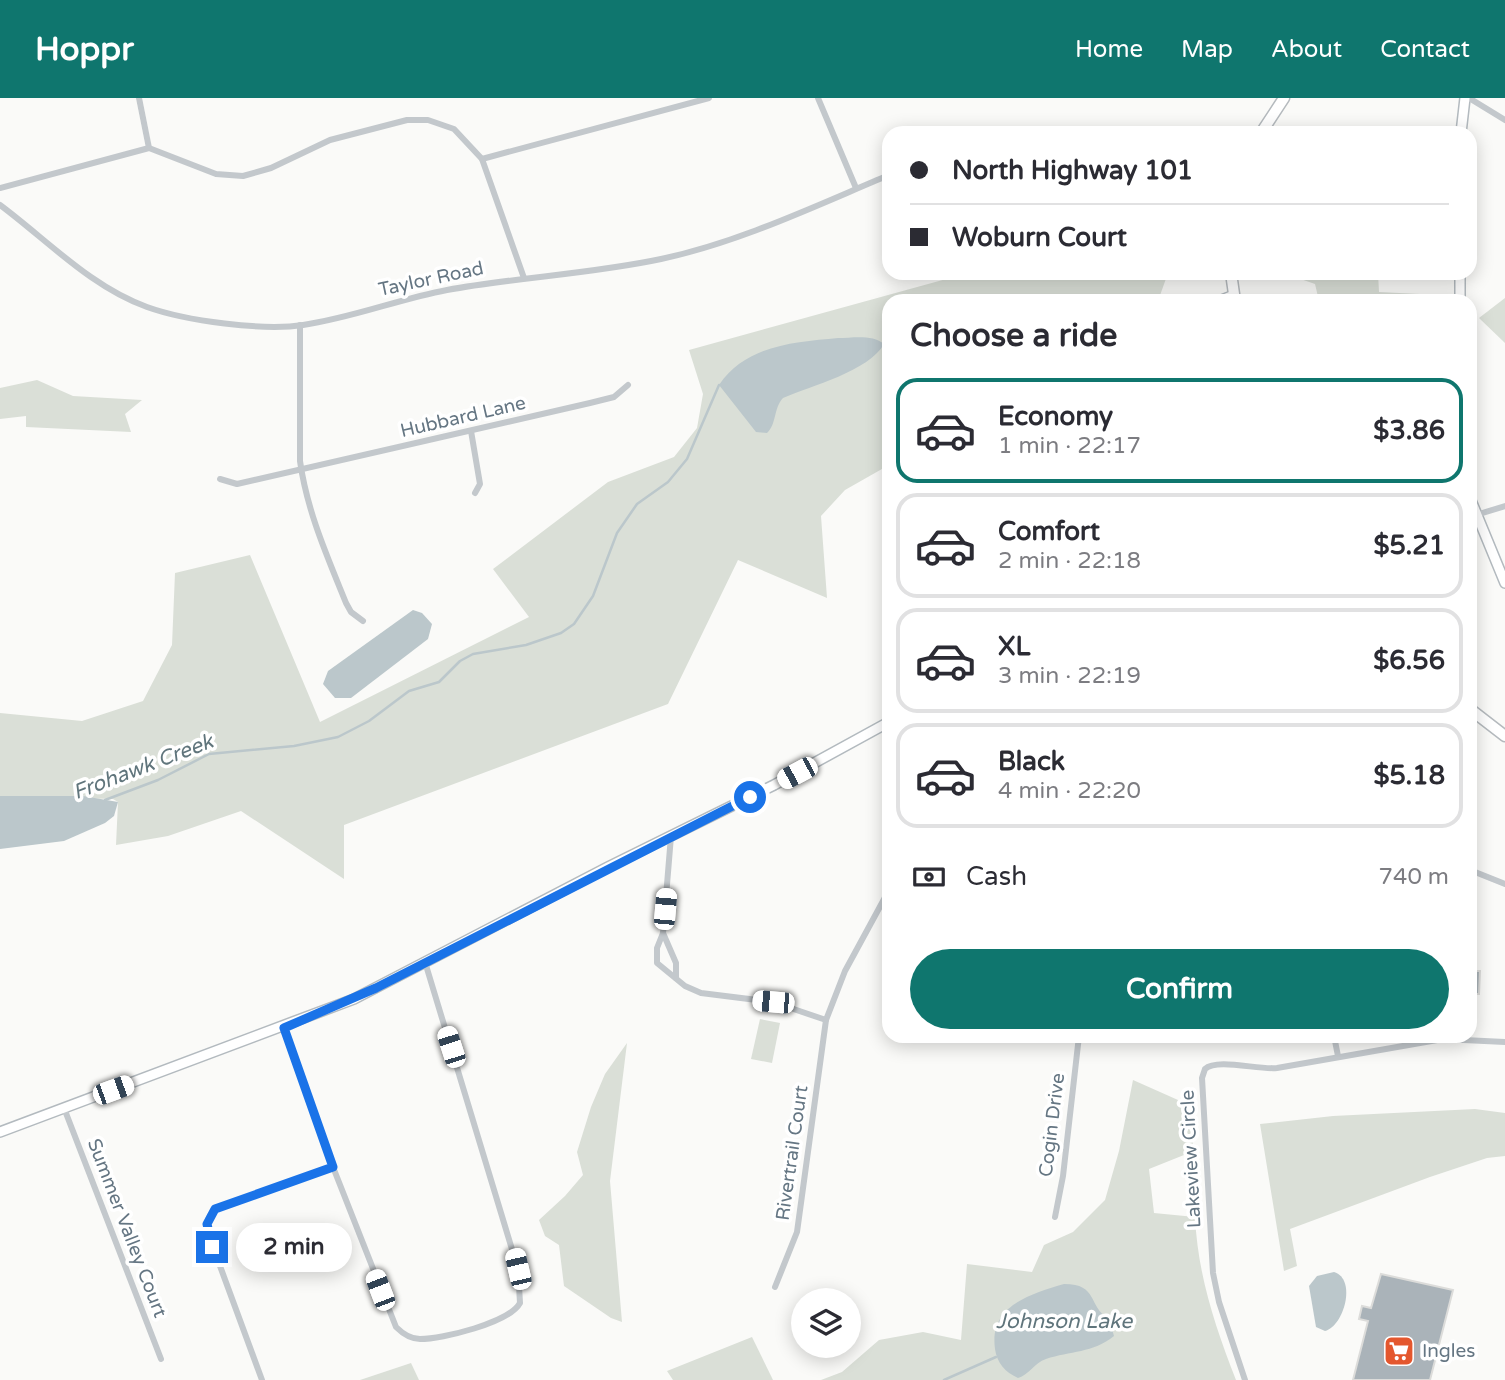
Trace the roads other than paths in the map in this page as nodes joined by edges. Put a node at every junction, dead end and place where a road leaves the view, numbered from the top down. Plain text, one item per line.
1 (139, 98) edge
2 (709, 98) edge
3 (817, 98) edge
4 (1284, 98) edge
5 (1467, 98) edge
6 (1505, 120) edge
7 (1266, 126) edge
8 (1462, 126) edge
9 (149, 148) junction
10 (482, 159) junction
11 (882, 178) edge
12 (0, 188) edge
13 (856, 188) junction
14 (0, 205) edge
15 (524, 278) junction
16 (300, 325) junction
17 (628, 385) dead end
18 (471, 431) junction
19 (301, 470) junction
20 (220, 479) dead end
21 (475, 493) dead end
22 (1505, 506) edge
23 (1477, 515) edge
24 (1477, 517) edge
25 (1505, 583) edge
26 (363, 621) dead end
27 (1477, 714) edge
28 (882, 726) edge
29 (1505, 736) edge
30 (671, 836) junction
31 (1477, 873) edge
32 (1505, 884) edge
33 (882, 903) edge
34 (663, 933) junction
35 (425, 962) junction
36 (676, 978) junction
37 (826, 1020) junction
38 (284, 1028) junction
39 (1477, 1040) edge
40 (1505, 1042) edge
41 (1078, 1043) edge
42 (1335, 1043) edge
43 (1414, 1043) edge
44 (1338, 1056) junction
45 (64, 1108) junction
46 (0, 1132) edge
47 (333, 1167) junction
48 (1055, 1217) dead end
49 (775, 1287) dead end
50 (161, 1359) dead end
51 (262, 1380) edge
52 (1245, 1380) edge

1 - 9 street
2 - 10 street
3 - 13 street
4 - 7 main road
5 - 6 street
5 - 8 main road
9 - 10 street
9 - 12 street
10 - 15 street
11 - 13 street, Taylor Road
13 - 15 street, Taylor Road
14 - 16 street, Taylor Road
15 - 16 street, Taylor Road
16 - 19 street
17 - 18 street, Hubbard Lane
18 - 19 street, Hubbard Lane
18 - 21 street
19 - 20 street, Hubbard Lane
19 - 26 street
22 - 23 street
24 - 25 main road
27 - 29 main road
28 - 30 main road
30 - 34 street
30 - 35 main road
31 - 32 street
33 - 37 street, Rivertrail Court
34 - 36 street
34 - 36 street
35 - 38 main road
35 - 47 street
36 - 37 street
37 - 49 street, Rivertrail Court
38 - 45 main road
38 - 47 street
39 - 40 street, Lakeview Circle
41 - 48 street, Cogin Drive
42 - 44 street
43 - 44 street, Lakeview Circle
44 - 52 street, Lakeview Circle
45 - 46 main road
45 - 50 street, Summer Valley Court
47 - 51 street

